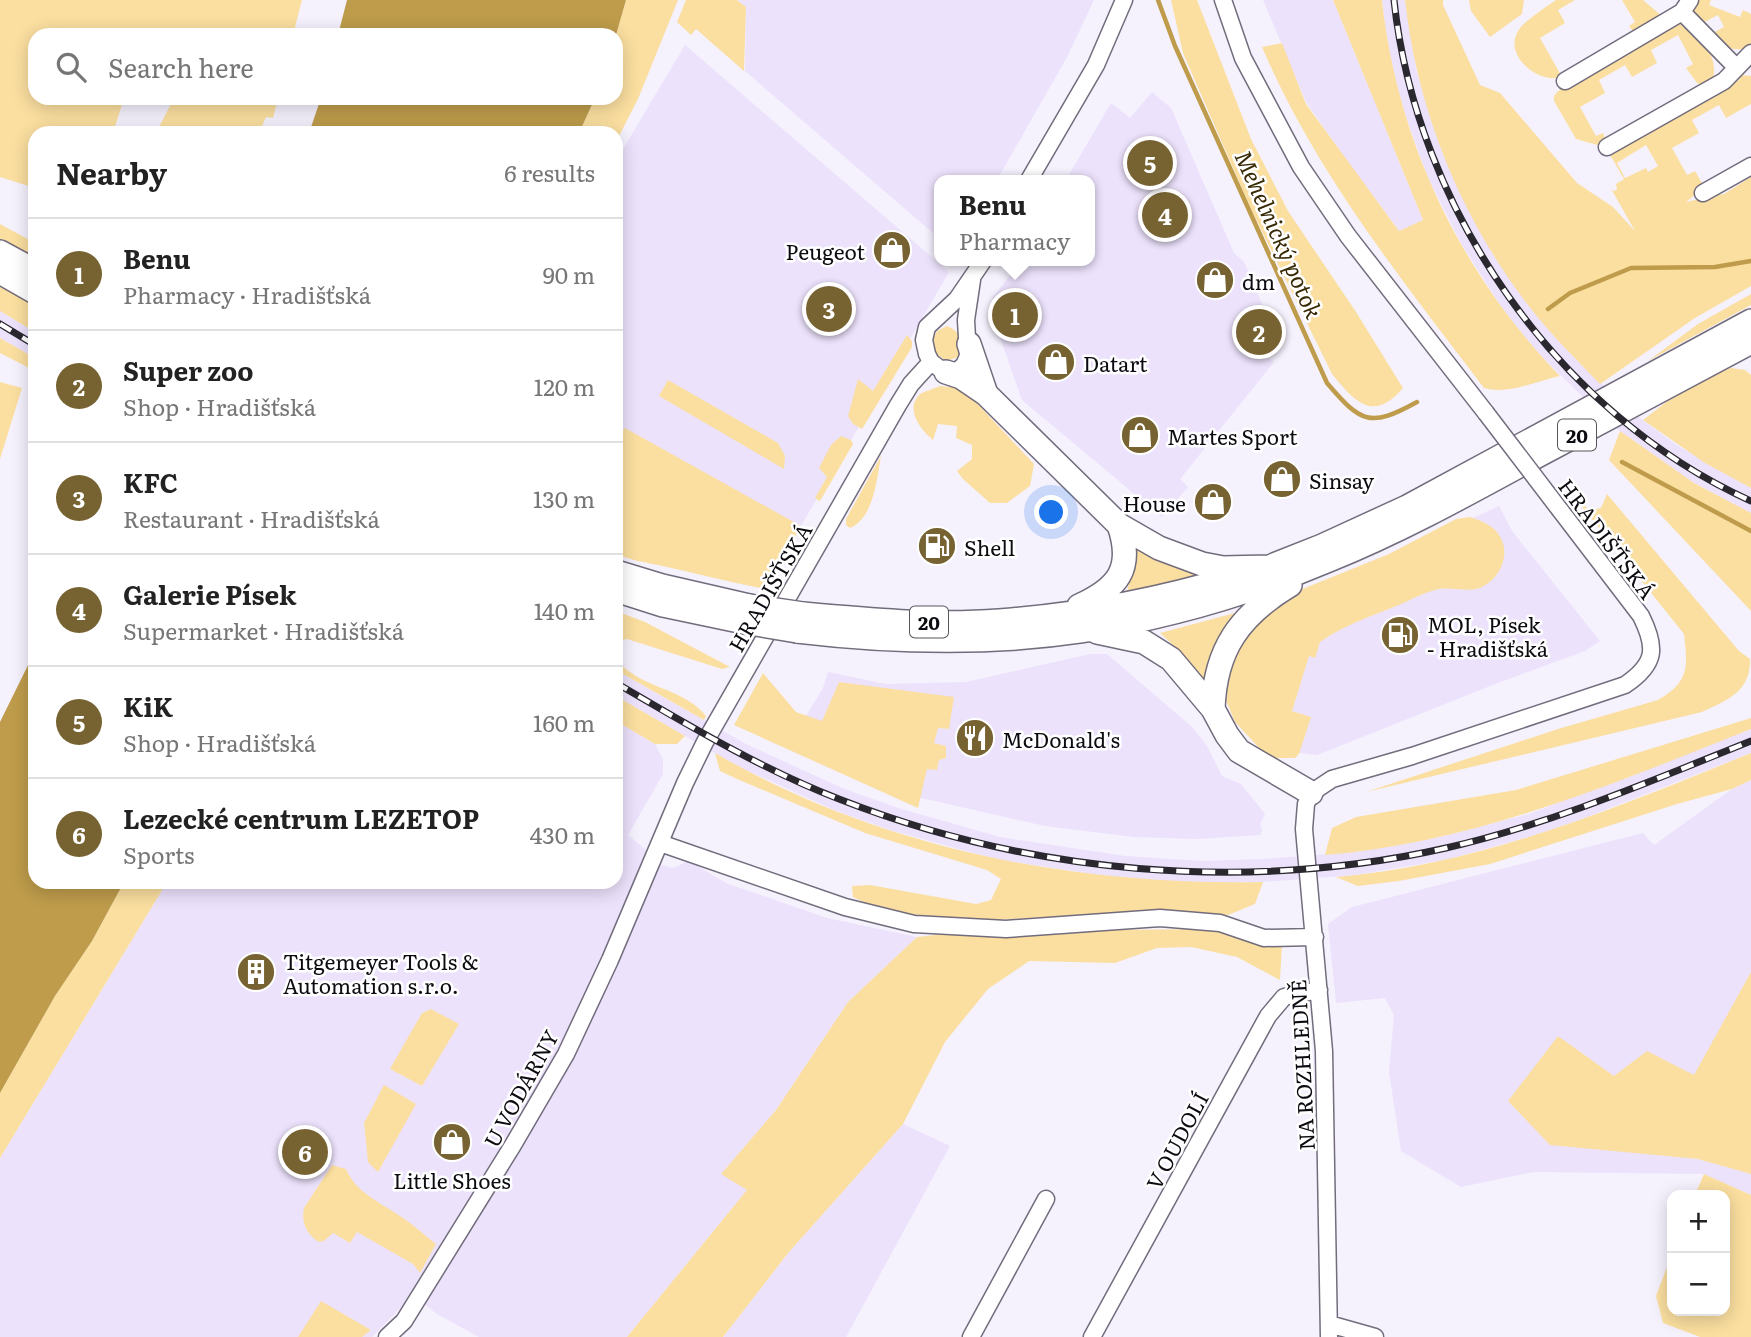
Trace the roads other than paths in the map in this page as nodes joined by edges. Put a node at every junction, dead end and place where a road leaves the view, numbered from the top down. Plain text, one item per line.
1 (1124, 0) edge
2 (1223, 0) edge
3 (1686, 6) edge
4 (1751, 52) edge
5 (1736, 67) junction
6 (1565, 81) dead end
7 (1607, 146) dead end
8 (1751, 166) edge
9 (1032, 175) edge
10 (1703, 193) dead end
11 (0, 253) edge
12 (980, 266) edge
13 (28, 267) edge
14 (0, 272) edge
15 (972, 280) junction
16 (28, 288) edge
17 (940, 316) junction
18 (1751, 321) edge
19 (968, 339) junction
20 (1751, 341) edge
21 (939, 367) junction
22 (986, 394) junction
23 (1119, 525) junction
24 (1330, 560) junction
25 (1268, 567) junction
26 (623, 574) edge
27 (623, 592) edge
28 (746, 614) junction
29 (1055, 615) junction
30 (800, 622) junction
31 (1080, 631) junction
32 (1213, 709) junction
33 (1311, 793) junction
34 (660, 843) junction
35 (1315, 937) junction
36 (1319, 990) junction
37 (1046, 1199) dead end
38 (1329, 1331) edge
39 (387, 1337) edge
40 (971, 1337) edge
41 (1092, 1337) edge
42 (1376, 1337) edge

1 - 9 street
2 - 33 street, HRADIŠŤSKÁ, bridge
3 - 5 street
3 - 6 street
4 - 5 street
5 - 7 street
8 - 10 street
11 - 13 highway
12 - 15 street, HRADIŠŤSKÁ
14 - 16 highway
15 - 17 street, HRADIŠŤSKÁ
15 - 19 street, HRADIŠŤSKÁ
17 - 19 street
17 - 21 street, HRADIŠŤSKÁ
18 - 25 highway, 20
19 - 21 street, HRADIŠŤSKÁ
19 - 22 highway
20 - 24 highway, 20
21 - 22 highway
21 - 34 street, HRADIŠŤSKÁ
22 - 23 highway
23 - 25 highway
23 - 29 highway
24 - 31 highway, 20
24 - 32 highway
25 - 29 highway, 20
26 - 28 highway, 20
27 - 28 highway, 20
28 - 30 highway, 20, bridge
29 - 30 highway, 20
30 - 31 highway, 20
31 - 32 highway
32 - 33 highway
33 - 35 street, NA ROZHLEDNĚ
34 - 35 street
34 - 39 street, U VODÁRNY
35 - 36 street, NA ROZHLEDNĚ
36 - 38 street, NA ROZHLEDNĚ
36 - 41 street, V OUDOLÍ
37 - 40 street
38 - 42 street

